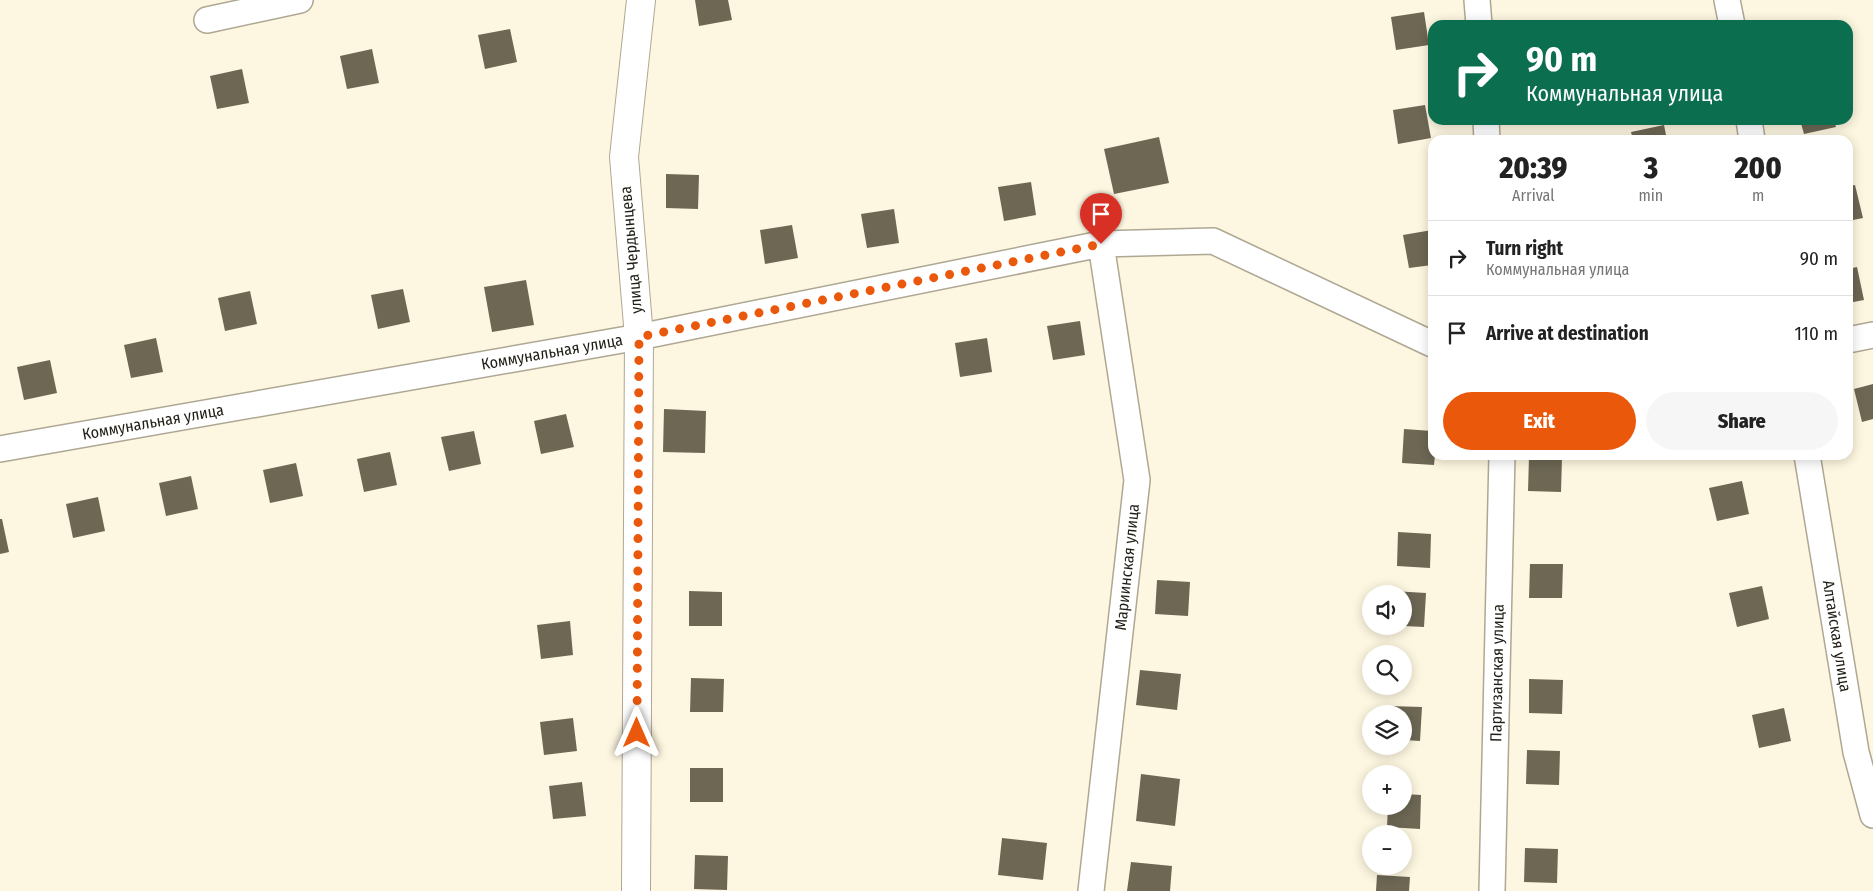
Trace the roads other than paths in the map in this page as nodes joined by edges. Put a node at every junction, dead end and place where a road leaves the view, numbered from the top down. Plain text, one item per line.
1 (300, 0) edge
2 (641, 0) edge
3 (1477, 0) edge
4 (1727, 0) edge
5 (207, 20) dead end
6 (1479, 20) edge
7 (1731, 20) edge
8 (1101, 244) junction
9 (1873, 335) edge
10 (639, 337) junction
11 (1853, 339) edge
12 (1428, 342) edge
13 (0, 449) edge
14 (1502, 460) edge
15 (1808, 460) edge
16 (1873, 815) edge
17 (636, 891) edge
18 (1091, 891) edge
19 (1492, 891) edge

1 - 5 street
2 - 10 street, улица Чердынцева
3 - 6 street
4 - 7 street
8 - 10 street, Коммунальная улица
8 - 12 street, Коммунальная улица
8 - 18 street, Мариинская улица
9 - 11 street
10 - 13 street, Коммунальная улица
10 - 17 street, улица Чердынцева
14 - 19 street, Партизанская улица
15 - 16 street, Алтайская улица

